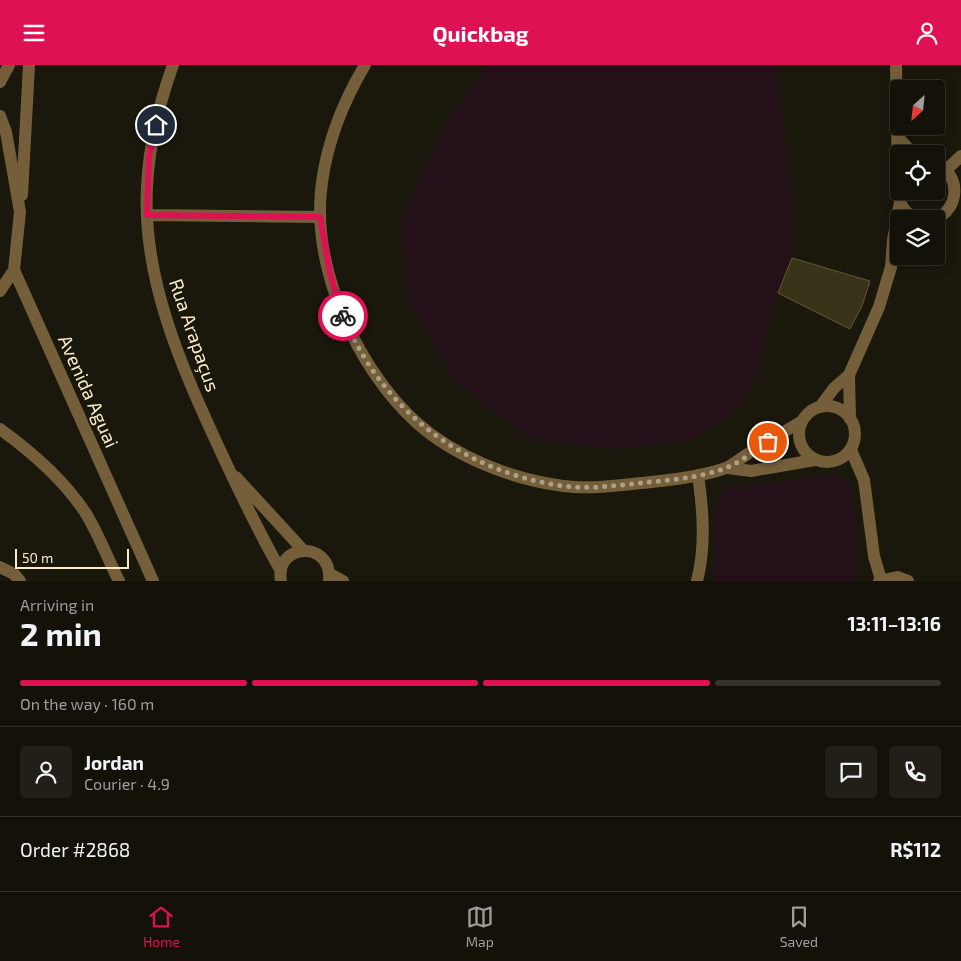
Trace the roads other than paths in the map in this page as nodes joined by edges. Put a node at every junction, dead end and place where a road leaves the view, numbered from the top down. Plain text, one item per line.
1 (9, 65) edge
2 (29, 65) edge
3 (173, 65) edge
4 (365, 65) edge
5 (896, 65) edge
6 (0, 82) edge
7 (0, 117) edge
8 (897, 136) junction
9 (897, 145) edge
10 (905, 145) edge
11 (961, 156) edge
12 (945, 165) edge
13 (945, 172) edge
14 (900, 202) joint
15 (958, 202) edge
16 (905, 210) edge
17 (20, 212) junction
18 (945, 213) edge
19 (147, 215) junction
20 (320, 217) junction
21 (891, 267) joint
22 (14, 269) junction
23 (0, 291) edge
24 (849, 375) junction
25 (820, 407) junction
26 (850, 419) junction
27 (802, 421) junction
28 (0, 429) edge
29 (851, 450) junction
30 (815, 460) junction
31 (728, 468) junction
32 (230, 472) junction
33 (698, 475) junction
34 (304, 551) junction
35 (0, 567) edge
36 (281, 576) edge
37 (329, 578) edge
38 (880, 580) edge
39 (20, 581) edge
40 (119, 581) edge
41 (153, 581) edge
42 (343, 581) edge
43 (697, 581) edge
44 (908, 581) edge

1 - 6 street
2 - 17 street
3 - 19 street, Rua Arapaçus
4 - 20 street
5 - 8 street
7 - 17 street
8 - 9 street
8 - 10 street
11 - 12 street
13 - 15 street
14 - 16 street
14 - 21 street
15 - 18 street
17 - 22 street
19 - 20 street
19 - 32 street, Rua Arapaçus
20 - 33 street
21 - 24 street
22 - 23 street
22 - 41 street, Avenida Aguai
24 - 25 street
24 - 26 street
25 - 26 street
25 - 27 street
26 - 29 street
27 - 30 street
27 - 31 street
28 - 40 street
29 - 30 street
29 - 38 street
30 - 31 street
31 - 33 street
32 - 34 street
32 - 36 street, Rua Arapaçus
33 - 43 street
34 - 36 street
34 - 37 street
35 - 39 street
37 - 42 street
38 - 44 street

